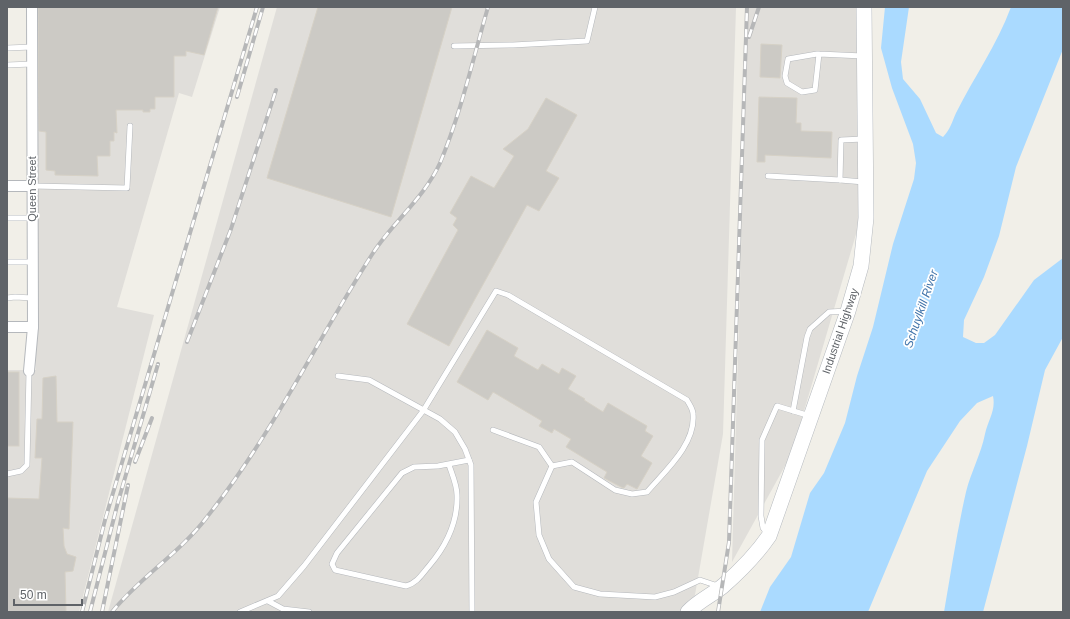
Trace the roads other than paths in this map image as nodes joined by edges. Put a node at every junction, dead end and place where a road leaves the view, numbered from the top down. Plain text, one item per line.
1 (32, 7) edge
2 (595, 7) edge
3 (864, 7) edge
4 (454, 46) dead end
5 (7, 48) edge
6 (32, 48) junction
7 (819, 54) junction
8 (864, 56) junction
9 (32, 64) junction
10 (7, 65) edge
11 (130, 126) dead end
12 (865, 139) junction
13 (768, 176) dead end
14 (840, 180) junction
15 (865, 182) junction
16 (7, 186) edge
17 (32, 186) junction
18 (7, 218) edge
19 (32, 218) junction
20 (7, 262) edge
21 (32, 262) junction
22 (7, 298) edge
23 (32, 298) junction
24 (848, 311) junction
25 (7, 327) edge
26 (33, 327) junction
27 (30, 371) joint
28 (338, 376) dead end
29 (423, 411) junction
30 (793, 411) junction
31 (811, 417) junction
32 (493, 430) dead end
33 (469, 460) junction
34 (449, 465) junction
35 (552, 466) junction
36 (7, 474) edge
37 (769, 535) junction
38 (722, 586) junction
39 (268, 601) junction
40 (240, 612) edge
41 (309, 612) edge
42 (472, 612) edge
43 (688, 612) edge

1 - 6 street, Queen Street
2 - 4 lane
3 - 8 street, Industrial Highway
5 - 6 lane
6 - 9 street, Queen Street
7 - 7 lane
7 - 8 lane
8 - 12 street, Industrial Highway
9 - 10 lane
9 - 17 street, Queen Street
11 - 17 lane
12 - 14 lane
12 - 15 street, Industrial Highway
13 - 14 lane
14 - 15 lane
15 - 24 street, Industrial Highway
16 - 17 street
17 - 19 street, Queen Street
18 - 19 lane
19 - 21 street, Queen Street
20 - 21 lane
21 - 23 street, Queen Street
22 - 23 lane
23 - 26 street, Queen Street
24 - 30 lane
24 - 31 street, Industrial Highway
25 - 26 street
26 - 27 street, Queen Street
27 - 36 lane
28 - 29 lane
29 - 33 lane
29 - 35 lane
29 - 39 lane
30 - 31 lane
30 - 37 lane
31 - 37 street, Industrial Highway
32 - 35 lane
33 - 34 lane
33 - 42 lane
34 - 34 lane
35 - 38 lane
37 - 38 street, Industrial Highway
38 - 43 street, Industrial Highway
39 - 40 lane
39 - 41 lane

